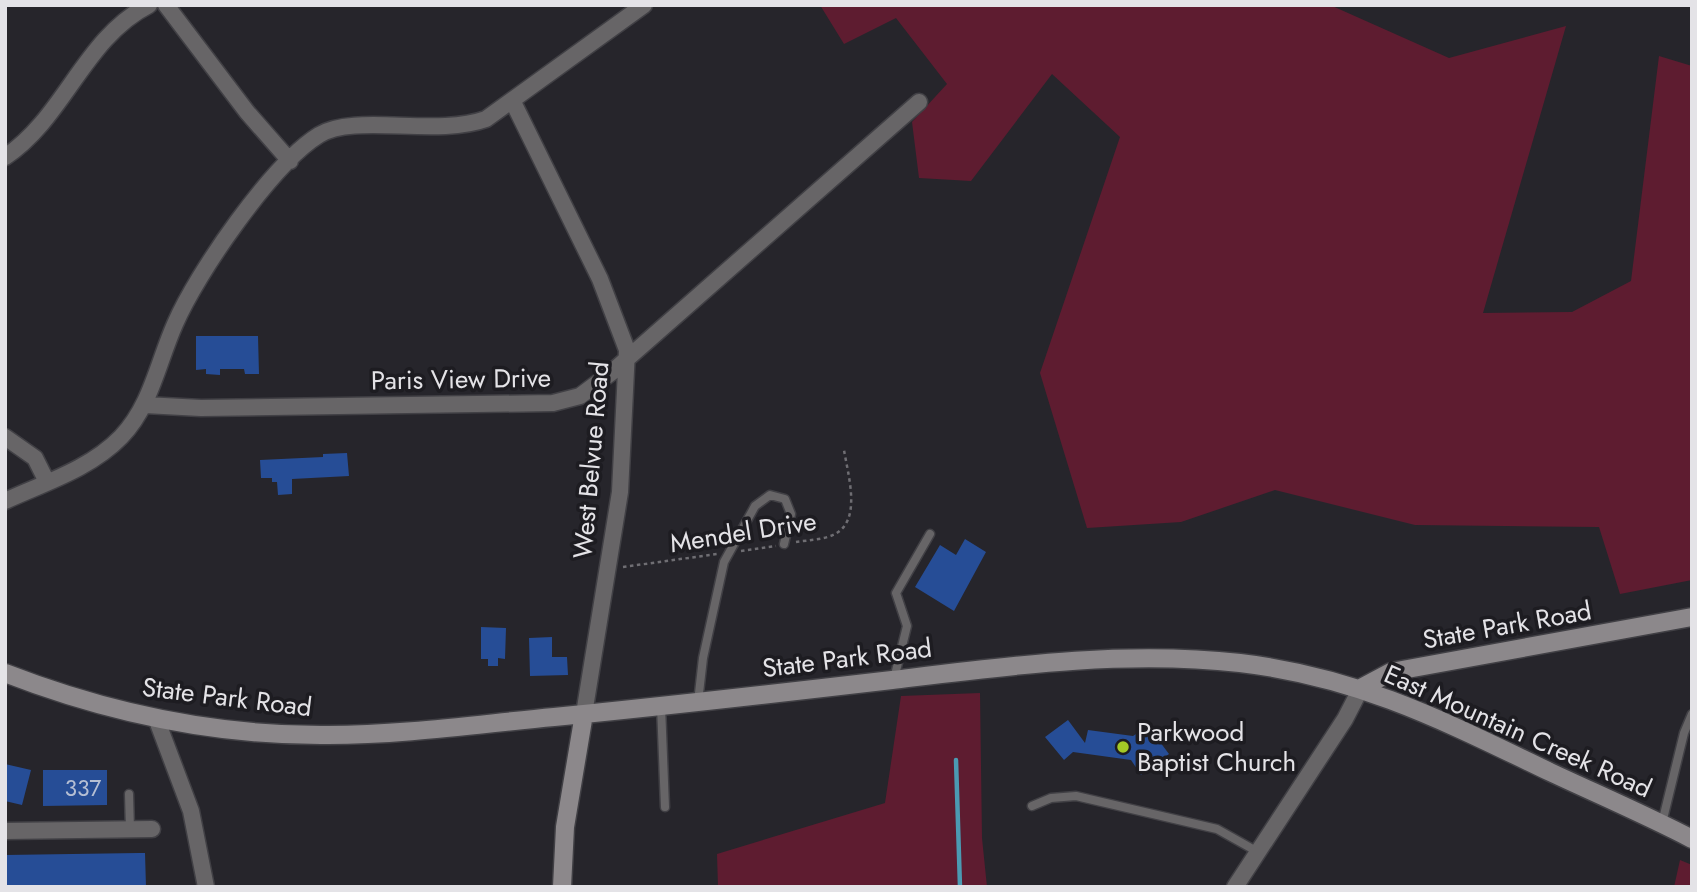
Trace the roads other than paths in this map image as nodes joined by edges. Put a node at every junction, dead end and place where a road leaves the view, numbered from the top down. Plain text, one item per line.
1 (149, 5) edge
2 (166, 5) edge
3 (644, 5) edge
4 (513, 102) junction
5 (919, 102) dead end
6 (5, 157) edge
7 (290, 161) junction
8 (626, 359) junction
9 (145, 405) junction
10 (5, 437) edge
11 (47, 482) junction
12 (5, 501) edge
13 (930, 534) dead end
14 (784, 544) road end
15 (1692, 617) edge
16 (5, 673) edge
17 (894, 679) junction
18 (1361, 688) junction
19 (698, 702) junction
20 (662, 706) junction
21 (1692, 713) edge
22 (584, 714) junction
23 (156, 718) junction
24 (129, 794) dead end
25 (1032, 806) dead end
26 (665, 807) dead end
27 (1662, 823) junction
28 (152, 829) dead end
29 (130, 830) junction
30 (5, 831) edge
31 (1692, 839) edge
32 (1258, 852) junction
33 (206, 887) edge
34 (562, 887) edge
35 (1235, 887) edge

1 - 6 street
2 - 7 street
3 - 4 street
4 - 7 street
4 - 8 street, West Belvue Road
5 - 8 street, Paris View Drive
7 - 9 street
8 - 9 street, Paris View Drive
8 - 22 street, West Belvue Road
9 - 11 street
10 - 11 street
11 - 12 street
13 - 17 lane
14 - 19 lane
15 - 18 main road, State Park Road
16 - 23 main road, State Park Road
17 - 18 main road, State Park Road
17 - 19 main road, State Park Road
18 - 27 main road, East Mountain Creek Road
18 - 32 street
19 - 20 main road, State Park Road
20 - 22 main road, State Park Road
20 - 26 lane
21 - 27 lane
22 - 23 main road, State Park Road
22 - 34 main road, West Belvue Road
23 - 33 street
24 - 29 lane
25 - 32 lane
27 - 31 main road, East Mountain Creek Road
28 - 29 street
29 - 30 street
32 - 35 street

